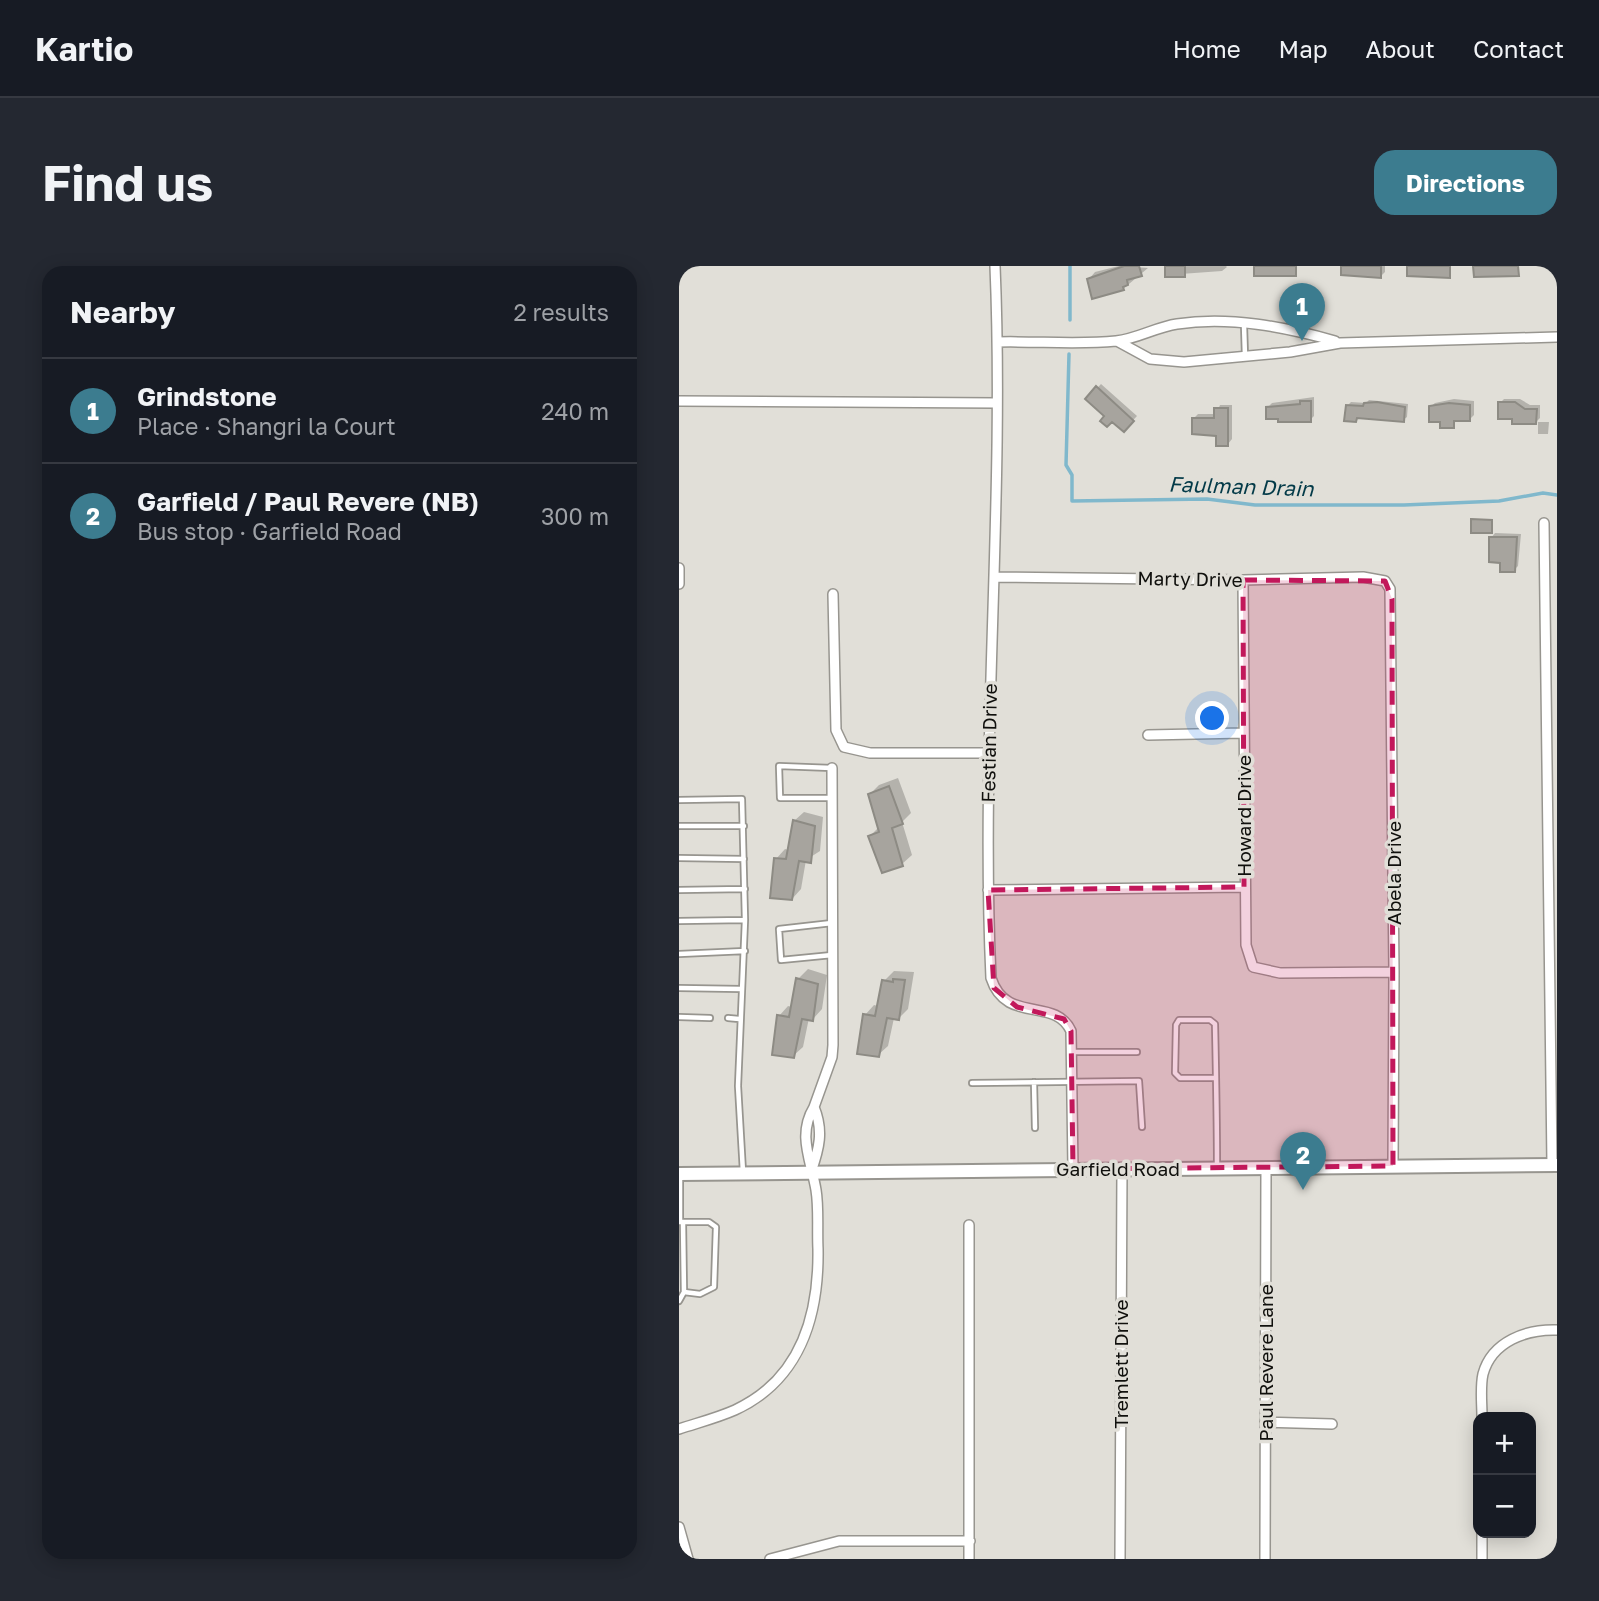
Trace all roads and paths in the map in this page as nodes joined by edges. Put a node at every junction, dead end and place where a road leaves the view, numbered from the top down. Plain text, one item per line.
1 (995, 266) edge
2 (1244, 324) junction
3 (1139, 335) junction
4 (1557, 337) edge
5 (1117, 341) junction
6 (998, 342) junction
7 (1341, 343) junction
8 (1139, 354) junction
9 (1245, 356) junction
10 (679, 401) edge
11 (996, 403) junction
12 (1544, 523) dead end
13 (679, 568) edge
14 (994, 577) junction
15 (1243, 580) junction
16 (1385, 581) joint
17 (679, 584) edge
18 (833, 594) dead end
19 (1243, 733) junction
20 (1148, 735) dead end
21 (987, 753) junction
22 (832, 768) joint
23 (832, 798) junction
24 (679, 800) edge
25 (679, 826) edge
26 (744, 826) junction
27 (679, 858) edge
28 (744, 859) junction
29 (1244, 887) junction
30 (745, 889) junction
31 (679, 890) edge
32 (988, 890) junction
33 (745, 920) junction
34 (679, 921) edge
35 (833, 923) junction
36 (745, 951) junction
37 (679, 954) edge
38 (833, 955) junction
39 (1394, 972) junction
40 (679, 988) edge
41 (741, 989) junction
42 (679, 1017) edge
43 (710, 1018) dead end
44 (728, 1018) dead end
45 (739, 1019) junction
46 (1073, 1052) junction
47 (1137, 1052) dead end
48 (1216, 1077) junction
49 (1073, 1081) junction
50 (1034, 1082) junction
51 (972, 1083) dead end
52 (814, 1107) junction
53 (1142, 1127) dead end
54 (1035, 1128) dead end
55 (1554, 1165) edge
56 (1392, 1166) junction
57 (1266, 1167) junction
58 (1217, 1168) junction
59 (1073, 1169) junction
60 (1122, 1169) junction
61 (811, 1172) junction
62 (743, 1173) junction
63 (680, 1174) edge
64 (681, 1222) edge
65 (969, 1225) dead end
66 (684, 1292) junction
67 (679, 1301) edge
68 (1557, 1330) edge
69 (1482, 1412) edge
70 (1265, 1422) junction
71 (1332, 1424) dead end
72 (679, 1429) edge
73 (679, 1527) edge
74 (1482, 1538) edge
75 (970, 1541) junction
76 (688, 1559) edge
77 (770, 1559) edge
78 (969, 1559) edge
79 (1120, 1559) edge
80 (1265, 1559) edge
81 (1482, 1559) edge

1 - 6 street, Festian Drive
2 - 3 street
2 - 7 street
2 - 9 lane
3 - 5 street
3 - 8 lane
4 - 7 street
5 - 6 street
5 - 8 street
6 - 11 street, Festian Drive
7 - 9 street
8 - 9 street
10 - 11 street
11 - 14 street, Festian Drive
12 - 55 street
13 - 17 street
14 - 15 street, Marty Drive
14 - 21 street, Festian Drive
15 - 16 street, Marty Drive
15 - 19 street, Howard Drive
16 - 39 street, Abela Drive
18 - 21 street
19 - 20 street
19 - 29 street, Howard Drive
21 - 32 street, Festian Drive
22 - 23 street
22 - 23 lane
23 - 35 street
24 - 26 lane
25 - 26 lane
26 - 28 lane
27 - 28 lane
28 - 30 lane
29 - 32 street
29 - 39 street, Howard Drive
30 - 31 lane
30 - 33 lane
32 - 46 street, Festian Drive
33 - 34 lane
33 - 36 lane
35 - 38 street
35 - 38 lane
36 - 37 lane
36 - 41 lane
38 - 52 street
39 - 56 street, Abela Drive
40 - 41 lane
41 - 45 lane
42 - 43 lane
44 - 45 lane
45 - 62 lane
46 - 47 lane
46 - 49 street, Festian Drive
48 - 48 lane
48 - 58 lane
49 - 50 lane
49 - 53 lane
49 - 59 street, Festian Drive
50 - 51 lane
50 - 54 lane
52 - 61 street
52 - 61 street
55 - 56 main road, Garfield Road
56 - 57 main road, Garfield Road
57 - 58 main road, Garfield Road
57 - 70 street, Paul Revere Lane
58 - 60 main road, Garfield Road
59 - 60 main road, Garfield Road
59 - 61 main road, Garfield Road
60 - 79 street, Tremlett Drive
61 - 62 main road, Garfield Road
61 - 72 street
62 - 63 main road, Garfield Road
63 - 64 lane
64 - 66 lane
64 - 66 lane
65 - 75 street
66 - 67 lane
68 - 69 street
70 - 71 street
70 - 80 street, Paul Revere Lane
73 - 76 street
74 - 81 street
75 - 77 street
75 - 78 street

